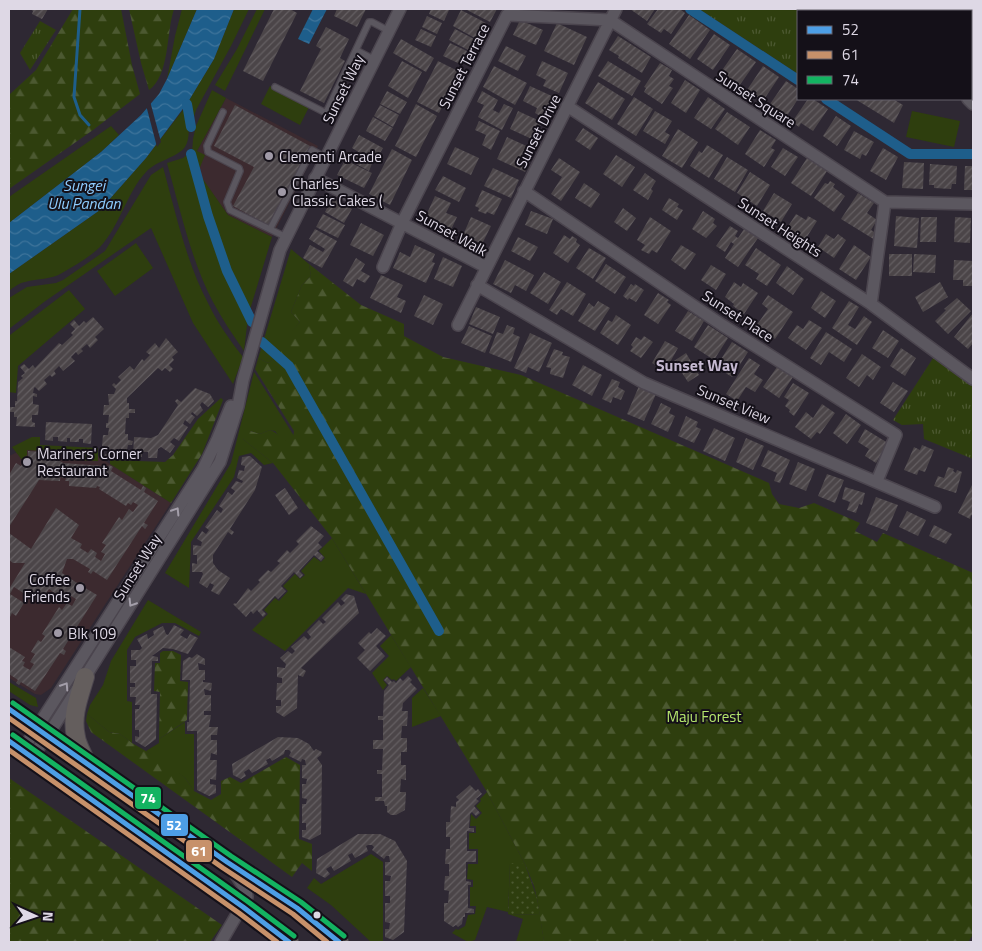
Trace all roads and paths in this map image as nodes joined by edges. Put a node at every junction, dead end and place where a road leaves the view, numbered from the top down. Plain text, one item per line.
1 (400, 9) edge
2 (616, 9) edge
3 (610, 20) junction
4 (389, 31) junction
5 (356, 50) junction
6 (374, 60) junction
7 (275, 87) dead end
8 (567, 106) junction
9 (223, 112) dead end
10 (326, 158) junction
11 (315, 178) junction
12 (524, 190) junction
13 (885, 202) junction
14 (973, 204) edge
15 (402, 223) junction
16 (270, 230) junction
17 (286, 237) junction
18 (383, 267) dead end
19 (486, 267) junction
20 (477, 285) junction
21 (871, 304) junction
22 (458, 326) dead end
23 (973, 379) edge
24 (242, 380) junction
25 (877, 481) junction
26 (935, 507) dead end
27 (85, 677) junction
28 (9, 709) edge
29 (43, 732) junction
30 (21, 750) edge
31 (86, 763) junction
32 (227, 862) junction
33 (243, 907) junction
34 (221, 942) edge
35 (290, 942) edge
36 (339, 942) edge

1 - 4 street, Sunset Way
2 - 3 street, Sunset Drive
3 - 8 street, Sunset Drive
3 - 13 street, Sunset Square
3 - 15 street, Sunset Terrace
4 - 5 lane
4 - 6 street, Sunset Way
5 - 6 lane
5 - 7 lane
6 - 10 street, Sunset Way
8 - 12 street, Sunset Drive
8 - 21 street, Sunset Heights
9 - 16 lane
10 - 11 street, Sunset Way
10 - 16 lane
11 - 15 street, Sunset Walk
11 - 17 street, Sunset Way
12 - 19 street, Sunset Drive
12 - 25 street, Sunset Place
13 - 14 street
13 - 21 street
15 - 18 street, Sunset Walk
15 - 19 street, Sunset Walk
16 - 17 lane
17 - 24 street, Sunset Way
19 - 20 street, Sunset Walk
20 - 22 street, Sunset Walk
20 - 25 street, Sunset View
21 - 23 street, Sunset Heights
24 -> 27 street, Sunset Way
29 -> 24 street, Sunset Way
25 - 26 street, Sunset View
27 - 29 street, Sunset Way
27 - 31 main road
28 - 29 main road
29 - 30 street, Sunset Way
29 - 31 main road
30 - 33 main road
31 - 32 main road
32 - 33 street
32 - 36 main road
33 - 34 street
33 - 35 main road

